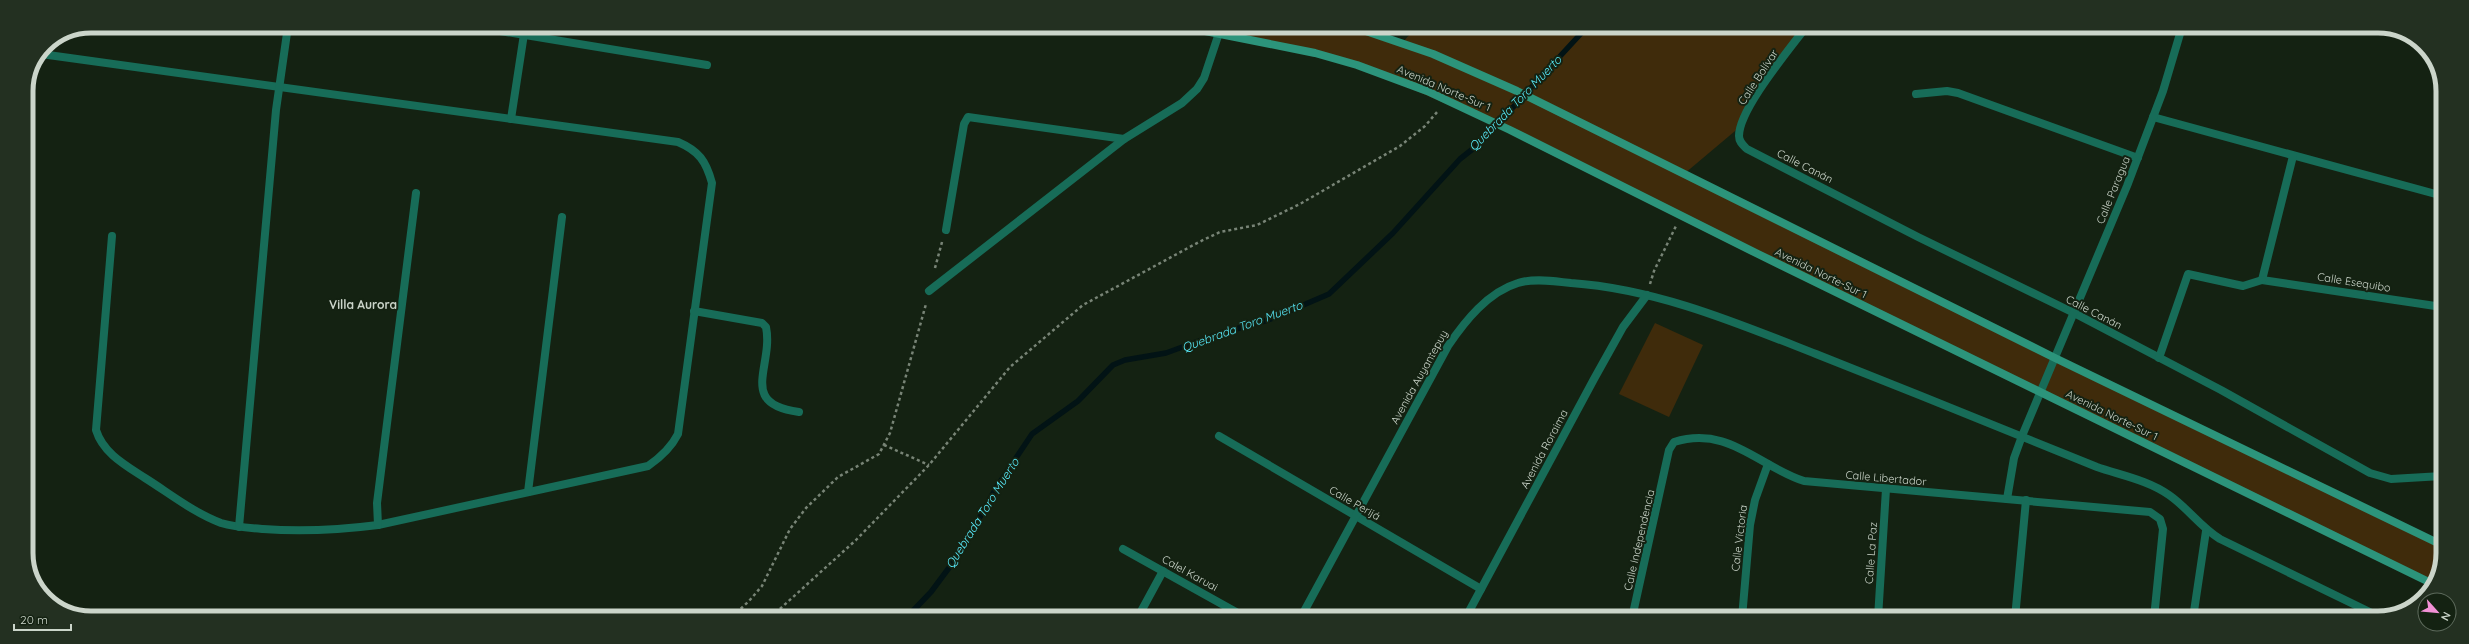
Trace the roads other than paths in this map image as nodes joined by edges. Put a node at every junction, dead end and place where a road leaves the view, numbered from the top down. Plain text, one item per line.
1 (287, 33) edge
2 (517, 33) edge
3 (1219, 33) joint
4 (1373, 33) edge
5 (1802, 33) edge
6 (2180, 33) edge
7 (524, 34) junction
8 (46, 55) edge
9 (707, 64) dead end
10 (280, 86) junction
11 (1916, 94) dead end
12 (2153, 117) junction
13 (511, 119) junction
14 (1124, 139) junction
15 (1741, 143) joint
16 (2293, 156) junction
17 (2138, 158) junction
18 (416, 193) dead end
19 (2436, 194) edge
20 (562, 217) dead end
21 (946, 230) road end
22 (112, 236) dead end
23 (2262, 280) junction
24 (929, 291) road end
25 (1647, 295) junction
26 (2436, 306) edge
27 (694, 311) junction
28 (2074, 313) junction
29 (2055, 358) junction
30 (2159, 358) junction
31 (2041, 392) junction
32 (799, 412) dead end
33 (1219, 436) dead end
34 (2022, 436) junction
35 (1768, 464) junction
36 (1666, 467) joint
37 (2436, 476) edge
38 (1886, 489) junction
39 (528, 492) junction
40 (2007, 499) junction
41 (2026, 500) junction
42 (1356, 516) junction
43 (378, 525) junction
44 (239, 527) junction
45 (2206, 531) junction
46 (2436, 542) edge
47 (1123, 549) dead end
48 (1163, 571) junction
49 (2428, 582) edge
50 (1481, 589) junction
51 (1141, 611) edge
52 (1234, 611) edge
53 (1304, 611) edge
54 (1470, 611) edge
55 (1634, 611) edge
56 (1743, 611) edge
57 (1878, 611) edge
58 (2016, 611) edge
59 (2155, 611) edge
60 (2194, 611) edge
61 (2365, 611) edge

1 - 10 street
2 - 7 street
3 - 14 street
3 - 31 main road, Avenida Norte-Sur 1
4 - 29 main road
5 - 15 street, Calle Bolívar
6 - 12 street, Calle Paragua
7 - 9 street
7 - 13 street
8 - 10 street
10 - 13 street
10 - 44 street
11 - 17 street
12 - 16 street
12 - 17 street, Calle Paragua
13 - 27 street
14 - 21 street
14 - 24 street
15 - 28 street, Calle Canán
16 - 19 street
16 - 23 street
17 - 28 street, Calle Paragua
18 - 43 street
20 - 39 street
22 - 44 street
23 - 26 street, Calle Esequibo
23 - 30 street
25 - 34 street, Avenida Auyantepuy
25 - 42 street, Avenida Auyantepuy
25 - 50 street, Avenida Roraima
27 - 32 street
27 - 39 street
28 - 29 street, Calle Paragua
28 - 30 street, Calle Canán
29 - 31 street, Calle Paragua
29 - 46 main road
30 - 37 street, Calle Canán
31 - 34 street, Calle Paragua
31 - 49 main road, Avenida Norte-Sur 1
33 - 42 street, Calle Perijá
34 - 40 street, Calle Paragua
34 - 45 street, Avenida Auyantepuy
35 - 36 street, Calle Libertador
35 - 38 street, Calle Libertador
35 - 56 street, Calle Victoria
36 - 55 street, Calle Independencia
38 - 40 street, Calle Libertador
38 - 57 street, Calle La Paz
39 - 43 street
40 - 41 street, Calle Libertador
41 - 58 street
41 - 59 street, Calle Libertador
42 - 50 street, Calle Perijá
42 - 53 street, Avenida Auyantepuy
43 - 44 street
45 - 60 street
45 - 61 street
47 - 48 street, Calel Karuai
48 - 51 street
48 - 52 street, Calel Karuai
50 - 54 street, Avenida Roraima

